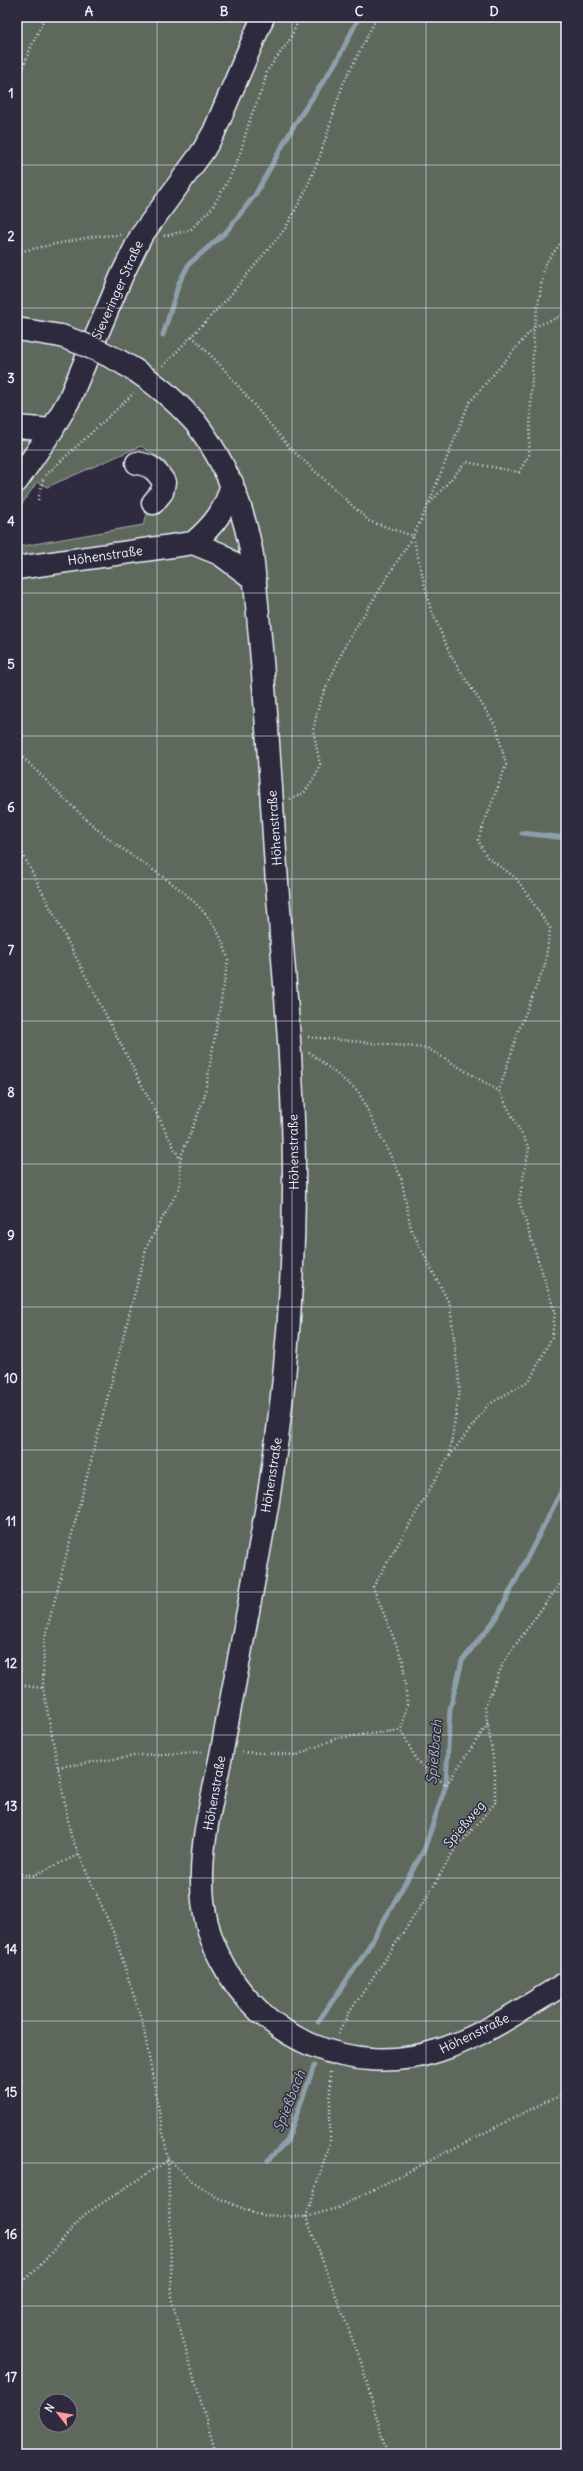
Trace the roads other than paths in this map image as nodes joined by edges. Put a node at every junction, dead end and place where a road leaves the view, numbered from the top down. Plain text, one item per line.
1 (263, 17) edge
2 (17, 328) edge
3 (17, 427) edge
4 (52, 430) junction
5 (137, 463) dead end
6 (17, 480) edge
7 (232, 484) junction
8 (153, 503) dead end
9 (193, 543) junction
10 (17, 568) edge
11 (255, 580) junction
12 (566, 1983) edge

1 - 4 street, Sieveringer Straße
2 - 7 street, Höhenstraße, bridge
3 - 4 street
4 - 6 street, Sieveringer Straße
5 - 8 street
7 - 9 street
7 - 11 street, Höhenstraße
9 - 10 street, Höhenstraße
9 - 11 street
11 - 12 street, Höhenstraße

